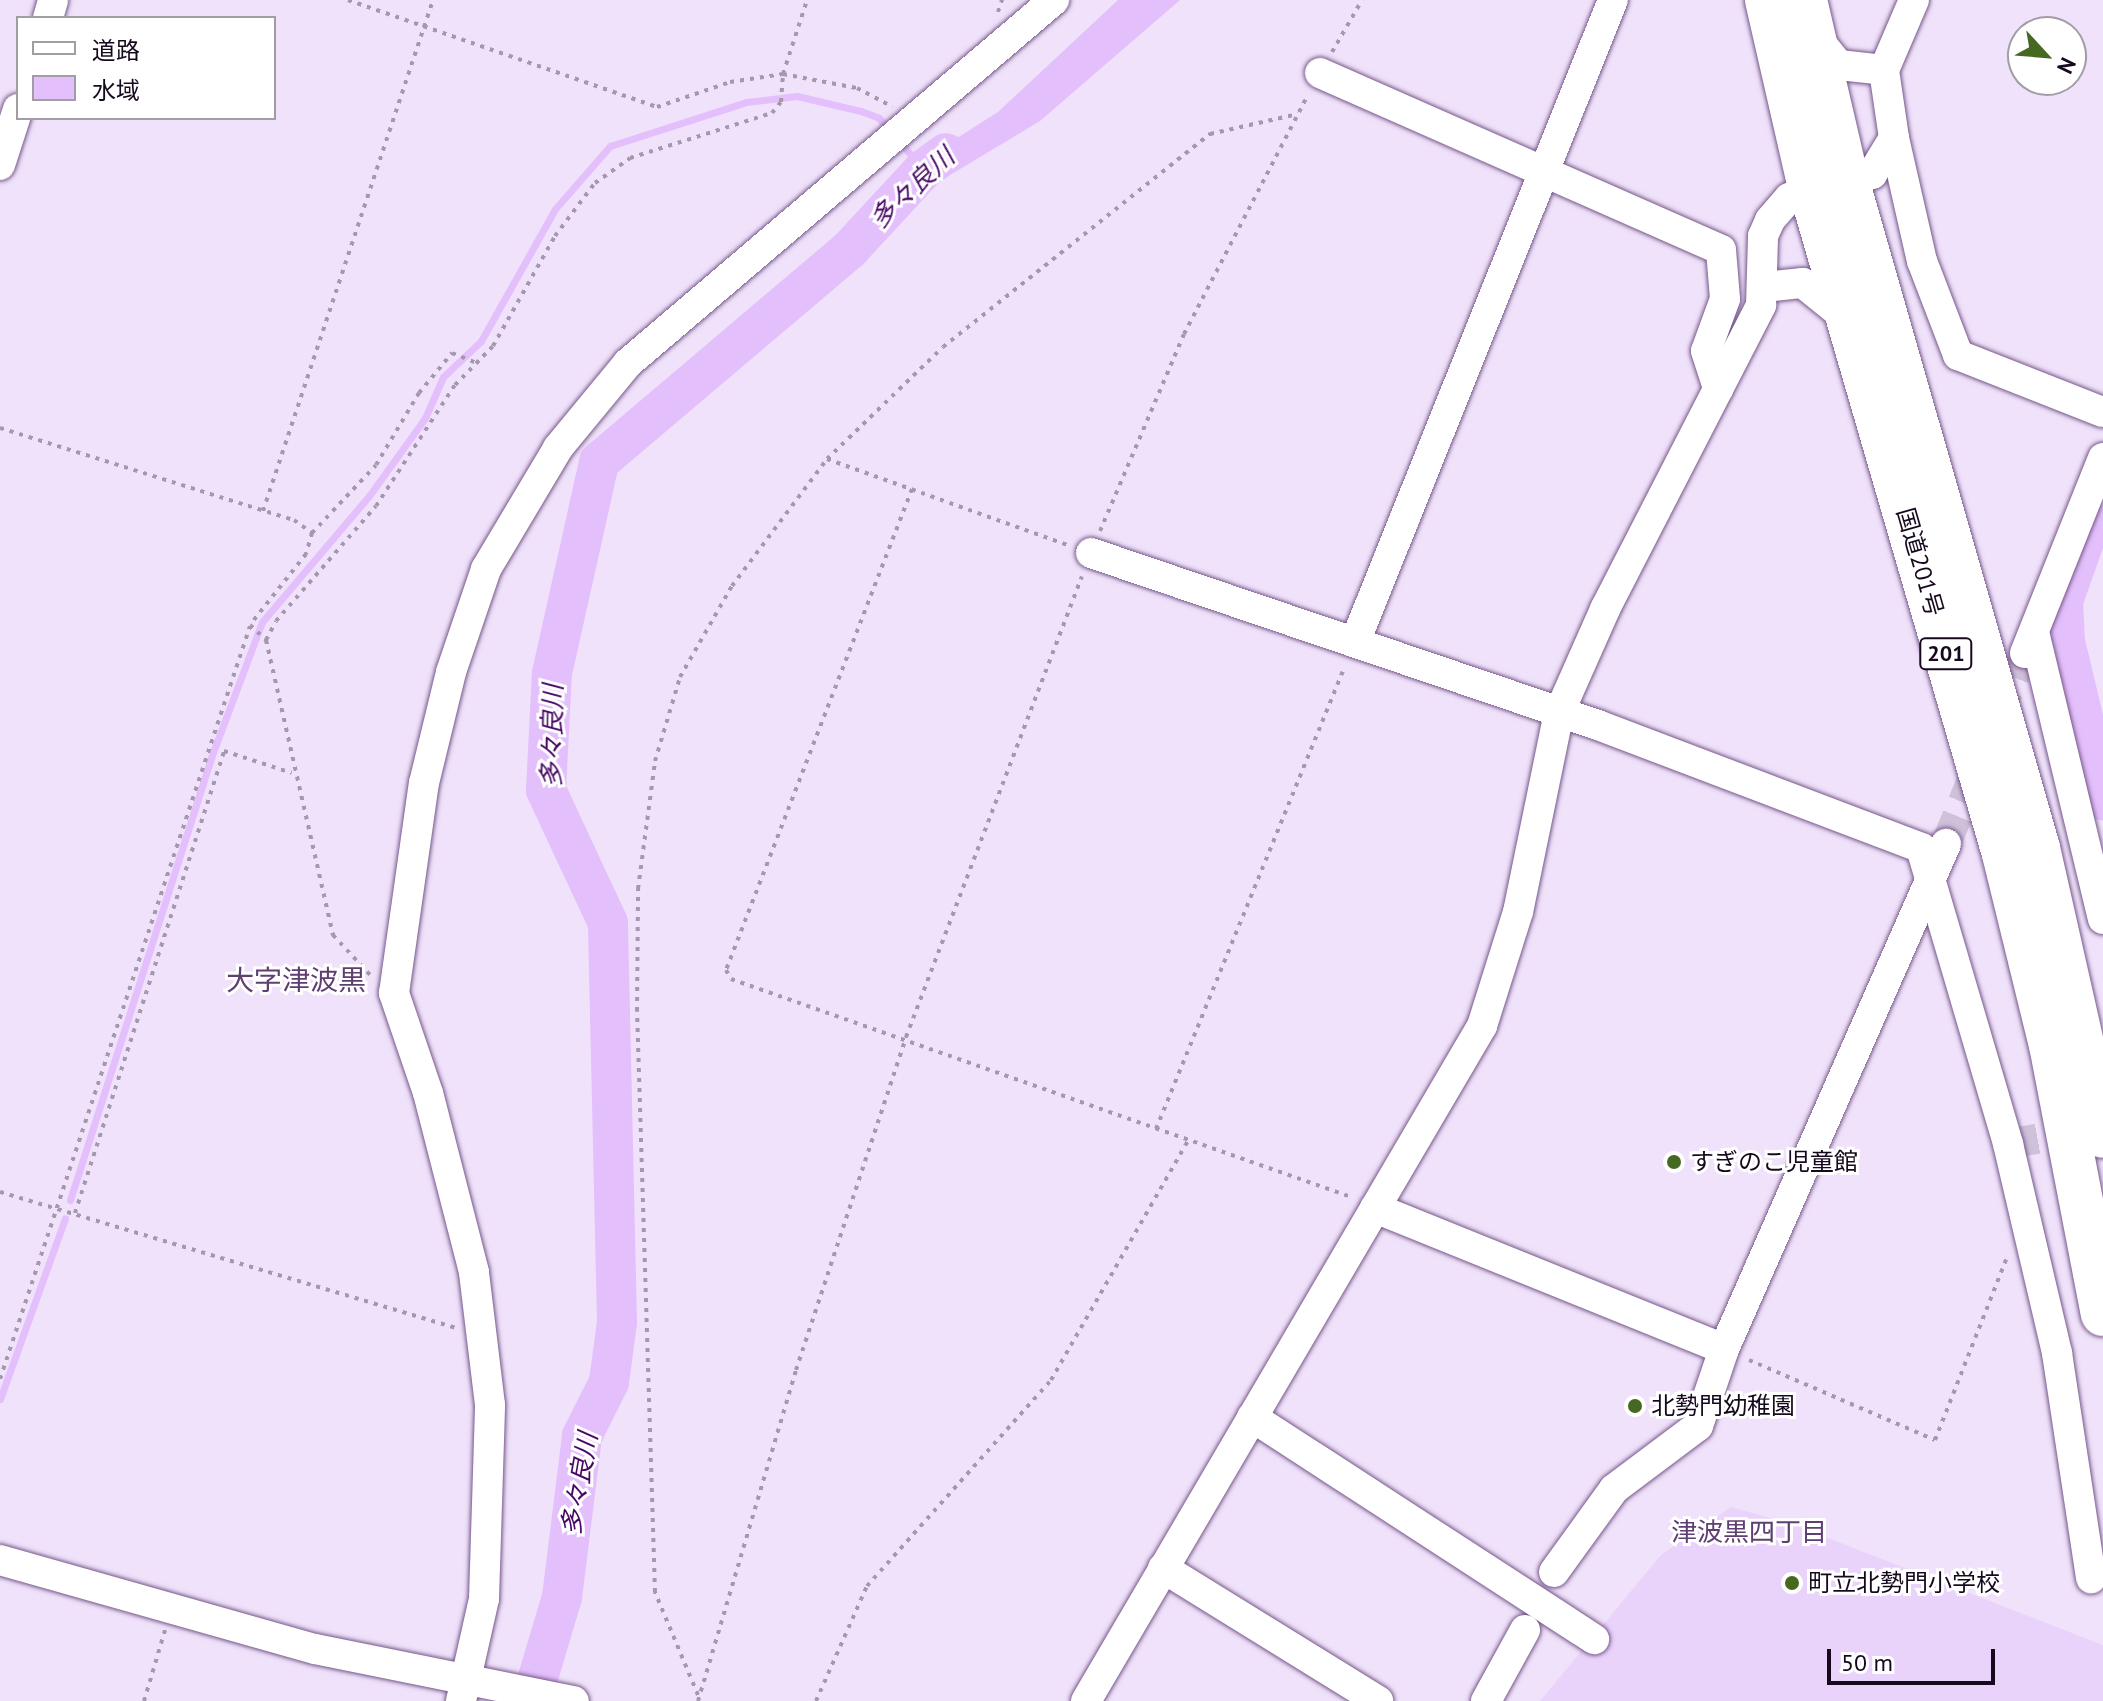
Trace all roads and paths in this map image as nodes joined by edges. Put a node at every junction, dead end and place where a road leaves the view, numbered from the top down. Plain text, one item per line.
1 (348, 0) edge
2 (433, 0) edge
3 (807, 0) edge
4 (1054, 0) edge
5 (1362, 0) edge
6 (1613, 0) edge
7 (1767, 0) edge
8 (1914, 0) edge
9 (1808, 16) edge
10 (425, 24) junction
11 (1884, 70) junction
12 (1320, 73) junction
13 (783, 74) junction
14 (1298, 114) junction
15 (16, 115) edge
16 (913, 118) junction
17 (1894, 138) junction
18 (0, 165) edge
19 (1544, 172) junction
20 (1828, 184) junction
21 (1764, 287) junction
22 (1851, 323) junction
23 (476, 361) junction
24 (1718, 389) junction
25 (2103, 412) edge
26 (0, 428) edge
27 (2103, 458) edge
28 (827, 459) junction
29 (912, 489) junction
30 (263, 511) junction
31 (312, 533) junction
32 (1091, 553) junction
33 (251, 627) junction
34 (264, 638) junction
35 (1355, 642) junction
36 (1559, 713) junction
37 (292, 773) junction
38 (1946, 844) tunnel mouth
39 (1932, 874) junction
40 (2103, 919) edge
41 (394, 993) junction
42 (906, 1037) junction
43 (1156, 1130) junction
44 (2103, 1136) edge
45 (1188, 1141) junction
46 (0, 1192) edge
47 (1375, 1208) junction
48 (58, 1210) junction
49 (75, 1213) junction
50 (2024, 1213) junction
51 (2103, 1314) edge
52 (481, 1335) junction
53 (1724, 1349) junction
54 (0, 1379) edge
55 (1252, 1417) junction
56 (0, 1560) edge
57 (1163, 1568) junction
58 (1554, 1572) dead end
59 (2091, 1578) dead end
60 (171, 1610) junction
61 (1525, 1630) dead end
62 (1594, 1639) dead end
63 (469, 1690) edge
64 (698, 1698) edge
65 (144, 1701) edge
66 (574, 1701) edge
67 (816, 1701) edge
68 (1086, 1701) edge
69 (1378, 1701) edge
70 (1486, 1701) edge

1 - 10 path
2 - 10 path
3 - 13 path
4 - 16 street
5 - 12 path
6 - 19 street
7 - 20 highway, 国道201号 / 201
8 - 11 street
9 - 11 street
9 - 20 highway, 国道201号 / 201
10 - 13 path
10 - 30 path
11 - 17 street
12 - 14 path
12 - 19 street
13 - 16 path
13 - 23 path
14 - 28 path
14 - 32 path
15 - 18 street
16 - 41 street
17 - 20 street
17 - 25 street
19 - 24 street
19 - 35 street
20 - 21 street
20 - 22 highway, 国道201号 / 201
20 - 44 highway, 国道201号 / 201
21 - 22 street
21 - 24 street
22 - 51 highway, 国道201号 / 201
23 - 31 path
23 - 34 path
24 - 36 street
26 - 30 path
27 - 40 street
28 - 29 path
28 - 64 path
29 - 32 path
29 - 42 path
30 - 31 path
31 - 33 path
32 - 35 street
32 - 42 path
33 - 34 path
33 - 48 path
34 - 37 path
35 - 36 street
35 - 43 path
36 - 39 street
36 - 47 street
37 - 41 path
37 - 49 path
38 - 39 street
39 - 50 street
39 - 53 street
41 - 52 street
42 - 43 path
42 - 64 path
43 - 45 path
45 - 47 path
45 - 67 path
46 - 48 path
47 - 53 street
47 - 55 street
48 - 49 path
48 - 54 path
49 - 52 path
50 - 53 path
50 - 59 street
52 - 63 street
53 - 58 street
55 - 57 street
55 - 62 street
56 - 60 street
57 - 68 street
57 - 69 street
60 - 63 street
60 - 65 path
61 - 70 street
63 - 66 street

